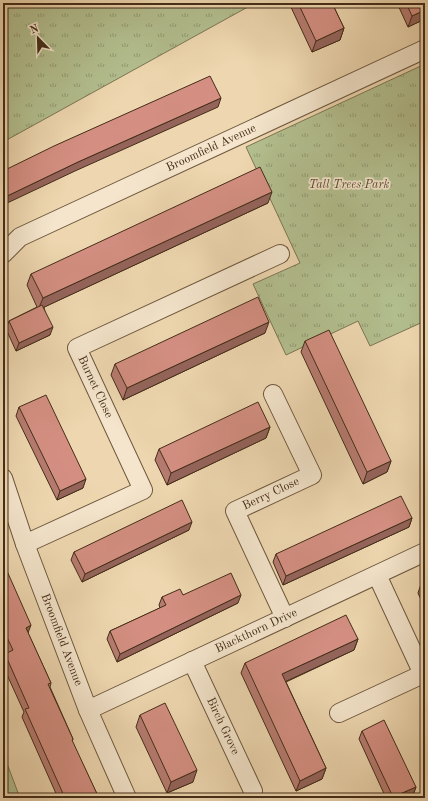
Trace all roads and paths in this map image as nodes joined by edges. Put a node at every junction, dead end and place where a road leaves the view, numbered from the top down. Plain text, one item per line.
1 (425, 49) edge
2 (3, 254) edge
3 (280, 254) dead end
4 (273, 394) dead end
5 (3, 478) edge
6 (25, 544) junction
7 (425, 552) edge
8 (377, 575) junction
9 (285, 618) junction
10 (192, 661) junction
11 (88, 710) junction
12 (339, 713) dead end
13 (253, 791) dead end
14 (127, 798) edge

1 - 2 street, Broomfield Avenue
3 - 6 street, Burnet Close
4 - 9 street, Berry Close
5 - 6 street, Broomfield Avenue
6 - 11 street, Broomfield Avenue
7 - 8 street, Blackthorn Drive
8 - 9 street, Blackthorn Drive
8 - 12 street
9 - 10 street, Blackthorn Drive
10 - 11 street, Blackthorn Drive
10 - 13 street, Birch Grove
11 - 14 street, Broomfield Avenue

